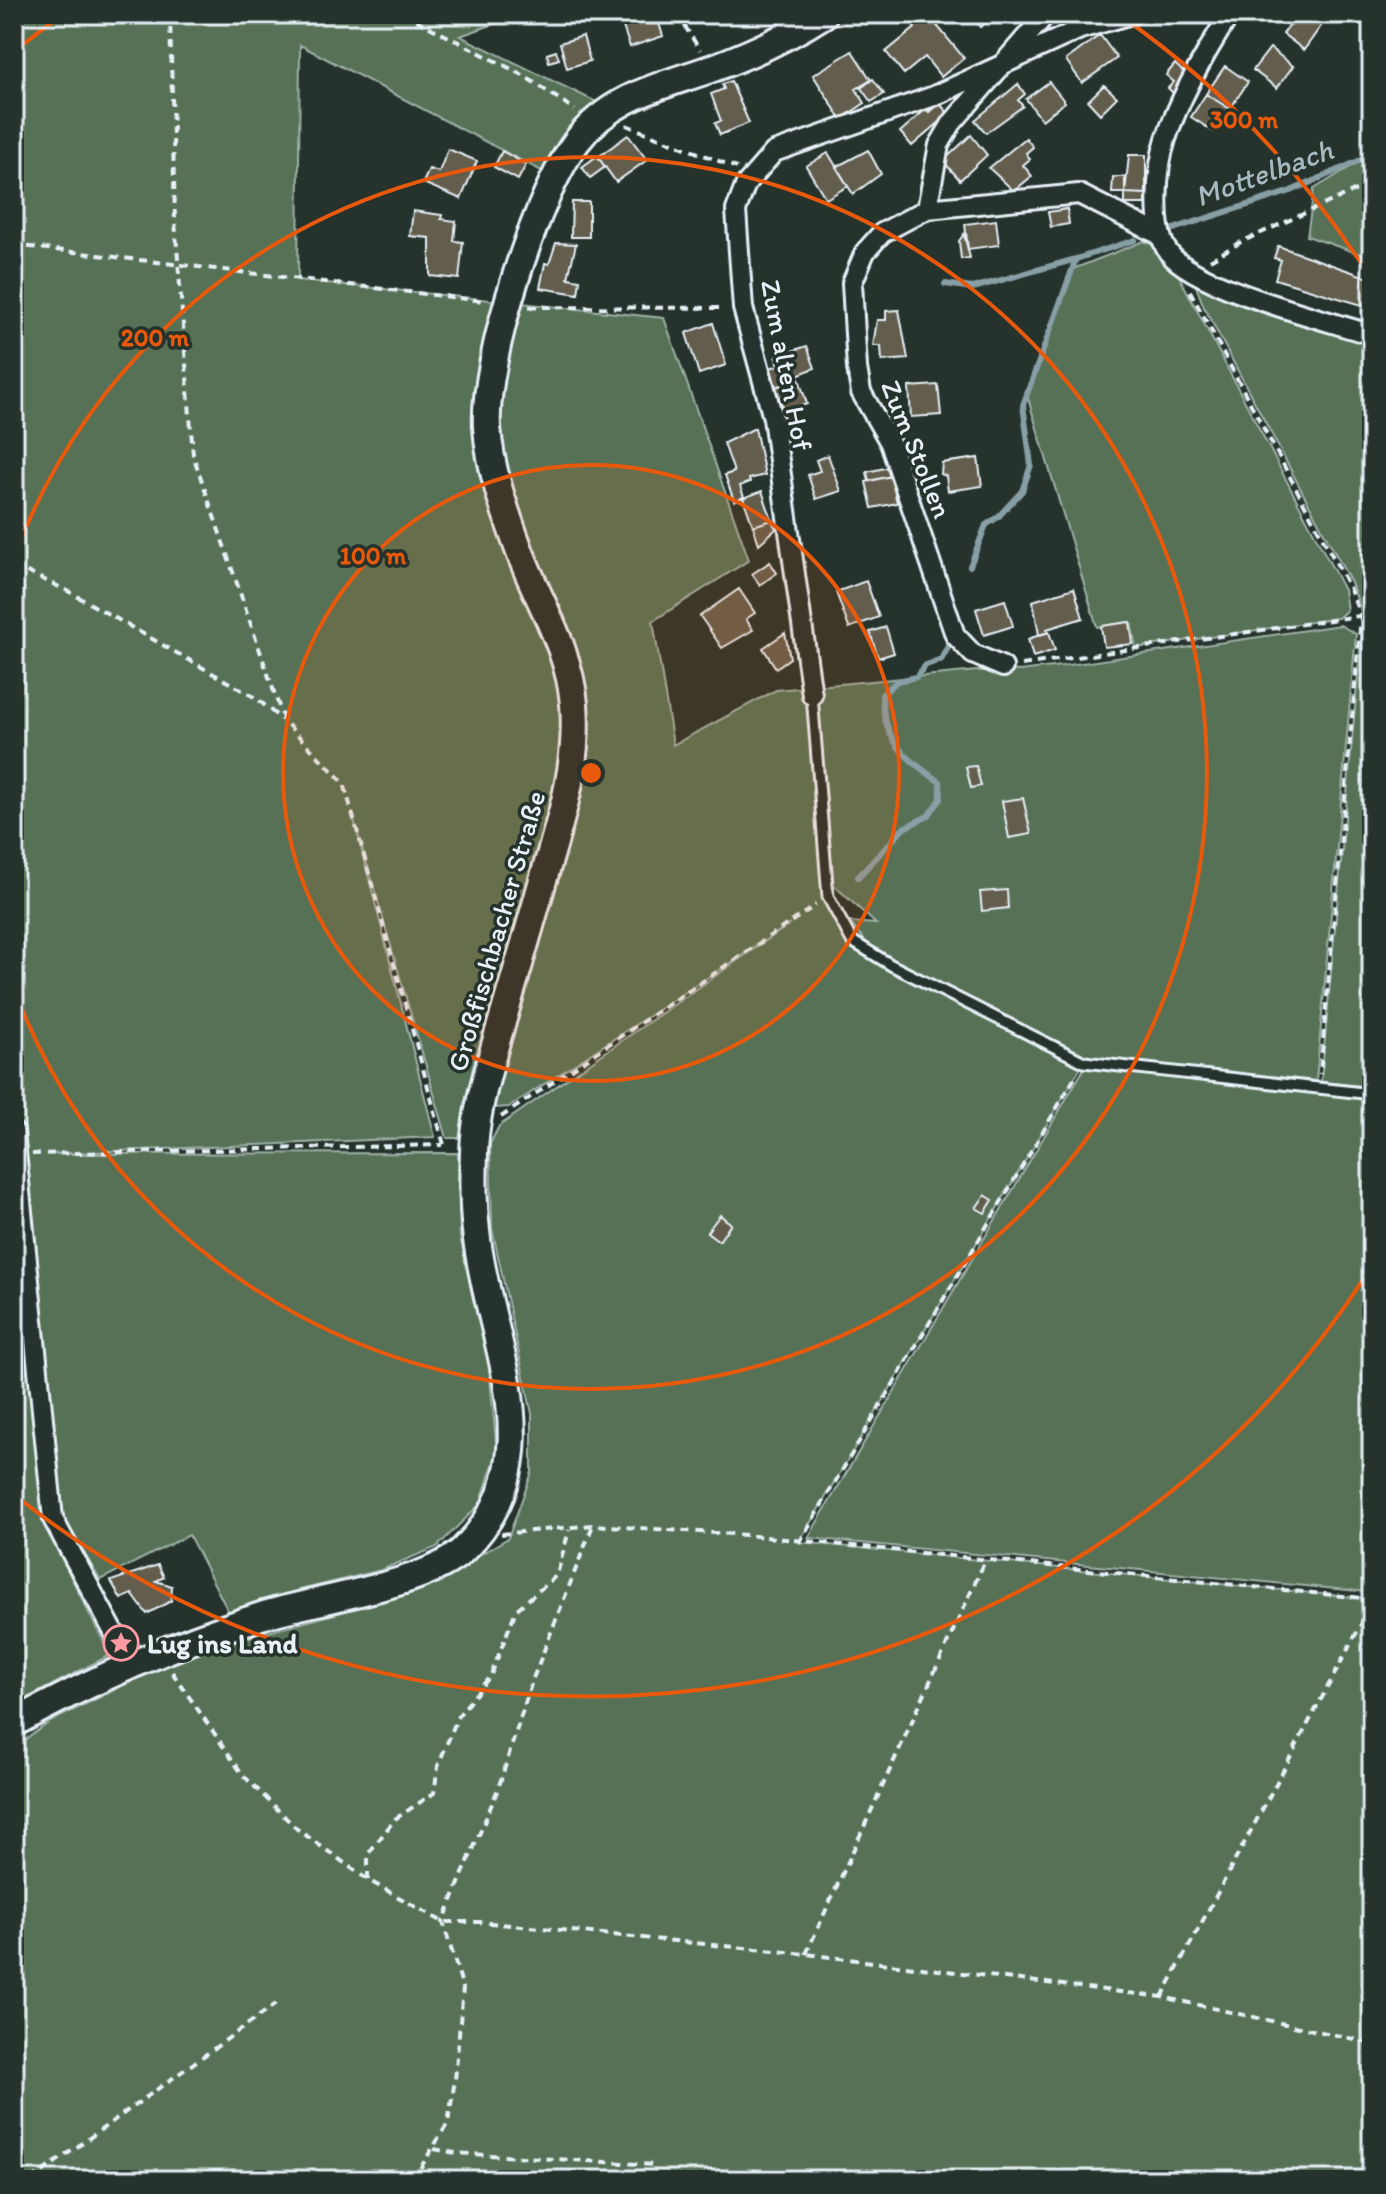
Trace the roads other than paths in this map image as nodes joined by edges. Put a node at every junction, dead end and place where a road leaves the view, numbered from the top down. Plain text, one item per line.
1 (824, 14) edge
2 (1046, 14) edge
3 (1132, 14) edge
4 (1230, 14) edge
5 (1004, 65) junction
6 (927, 209) junction
7 (1160, 235) junction
8 (1372, 335) edge
9 (1003, 667) road end
10 (812, 695) joint
11 (1372, 1094) edge
12 (14, 1132) edge
13 (131, 1664) junction
14 (14, 1723) edge

1 - 13 main road, Großfischbacher Straße
2 - 5 street
3 - 5 street, Zum alten Hof
4 - 7 street
5 - 6 street
5 - 10 street, Zum alten Hof
6 - 7 street, Zum Stollen
6 - 9 street, Zum Stollen
7 - 8 street
10 - 11 lane
12 - 13 street
13 - 14 main road, Großfischbacher Straße

